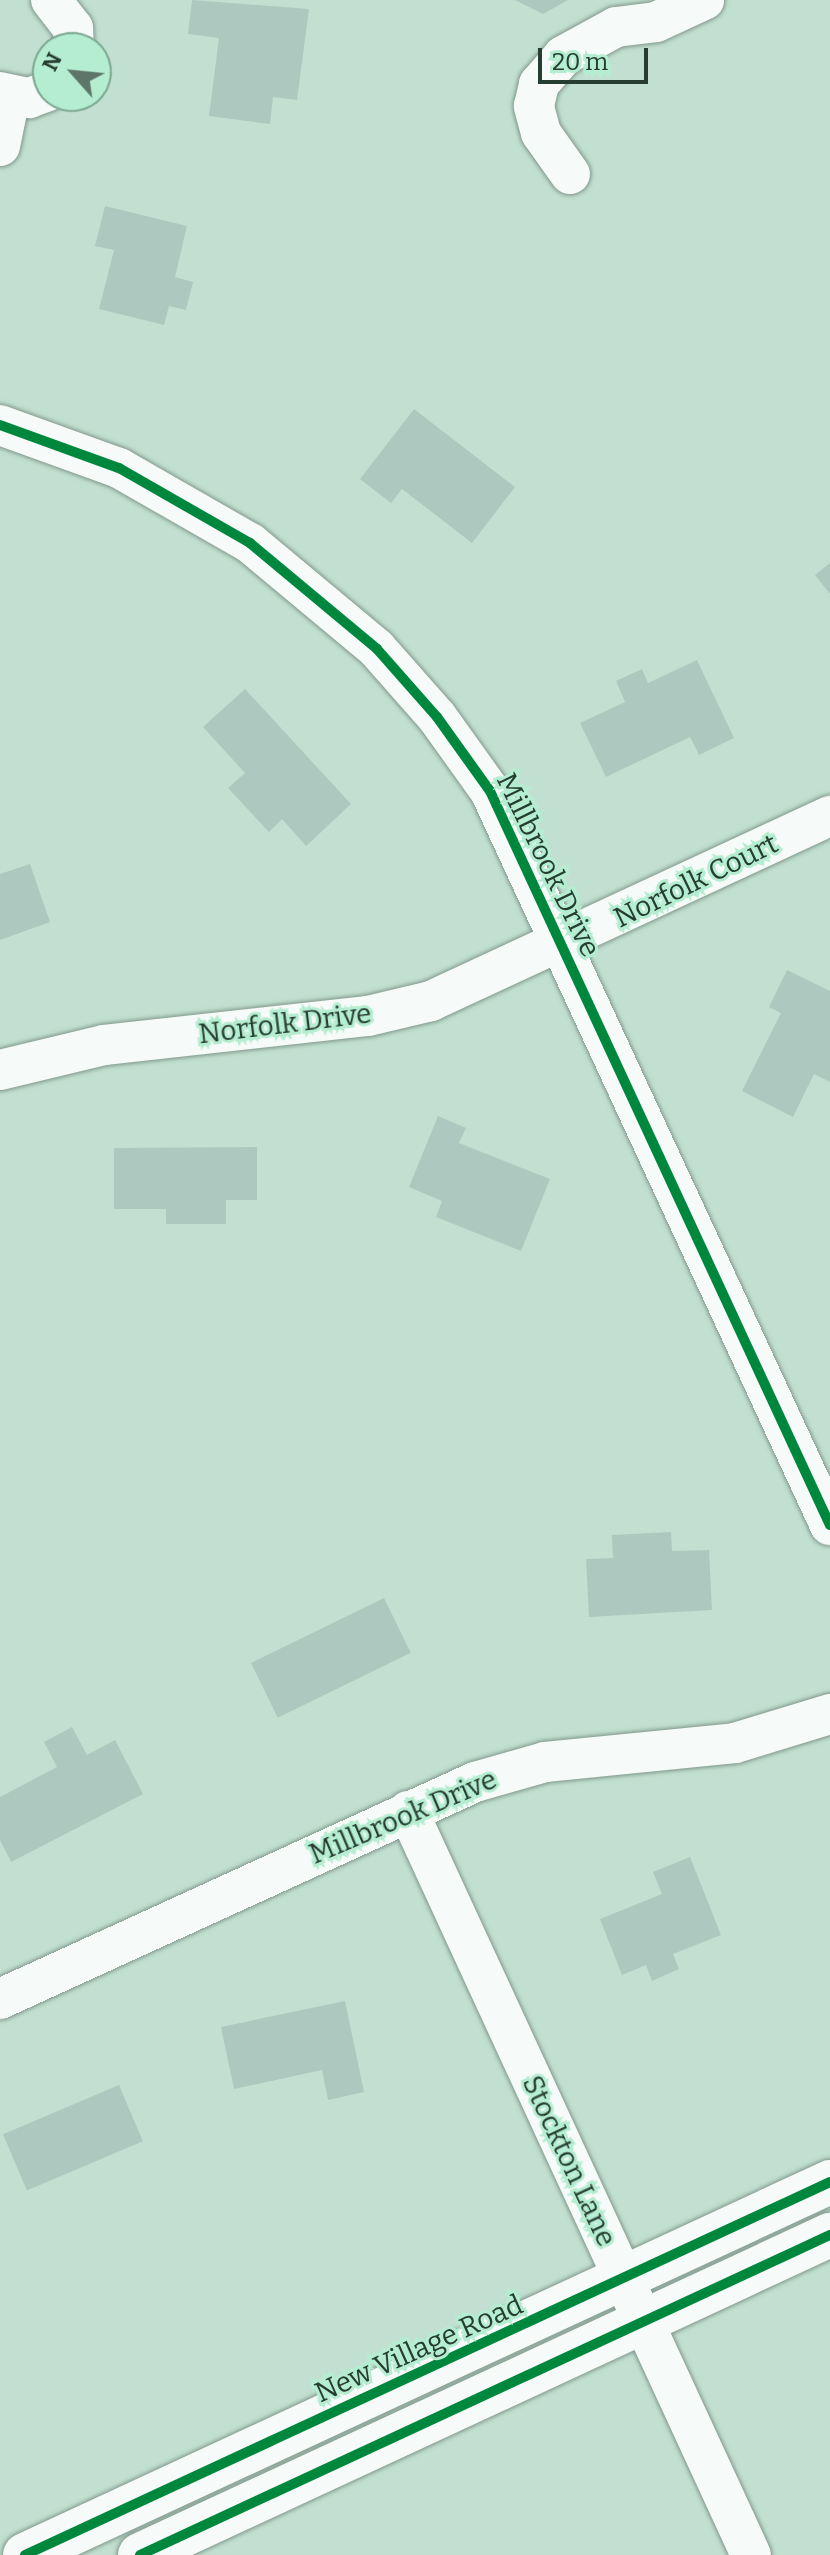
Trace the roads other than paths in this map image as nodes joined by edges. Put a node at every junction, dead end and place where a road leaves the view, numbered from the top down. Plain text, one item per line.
1 (51, 0) edge
2 (704, 0) edge
3 (73, 32) edge
4 (19, 94) edge
5 (0, 146) edge
6 (570, 174) dead end
7 (0, 425) edge
8 (830, 816) edge
9 (561, 946) junction
10 (0, 1070) edge
11 (830, 1525) edge
12 (830, 1714) edge
13 (408, 1811) junction
14 (0, 1999) edge
15 (830, 2182) edge
16 (830, 2235) edge
17 (624, 2282) junction
18 (645, 2325) junction
19 (25, 2555) edge
20 (140, 2555) edge
21 (751, 2555) edge

1 - 3 street
2 - 6 street
4 - 5 street
7 - 9 street, Millbrook Drive
8 - 9 street, Norfolk Court
9 - 10 street, Norfolk Drive
9 - 11 street, Millbrook Drive
12 - 13 street, Millbrook Drive
13 - 14 street, Millbrook Drive
13 - 17 street, Stockton Lane
15 - 17 main road, New Village Road
16 - 18 main road
17 - 18 street, Stockton Lane
17 - 19 main road, New Village Road
18 - 20 main road
18 - 21 street, Stockton Lane

